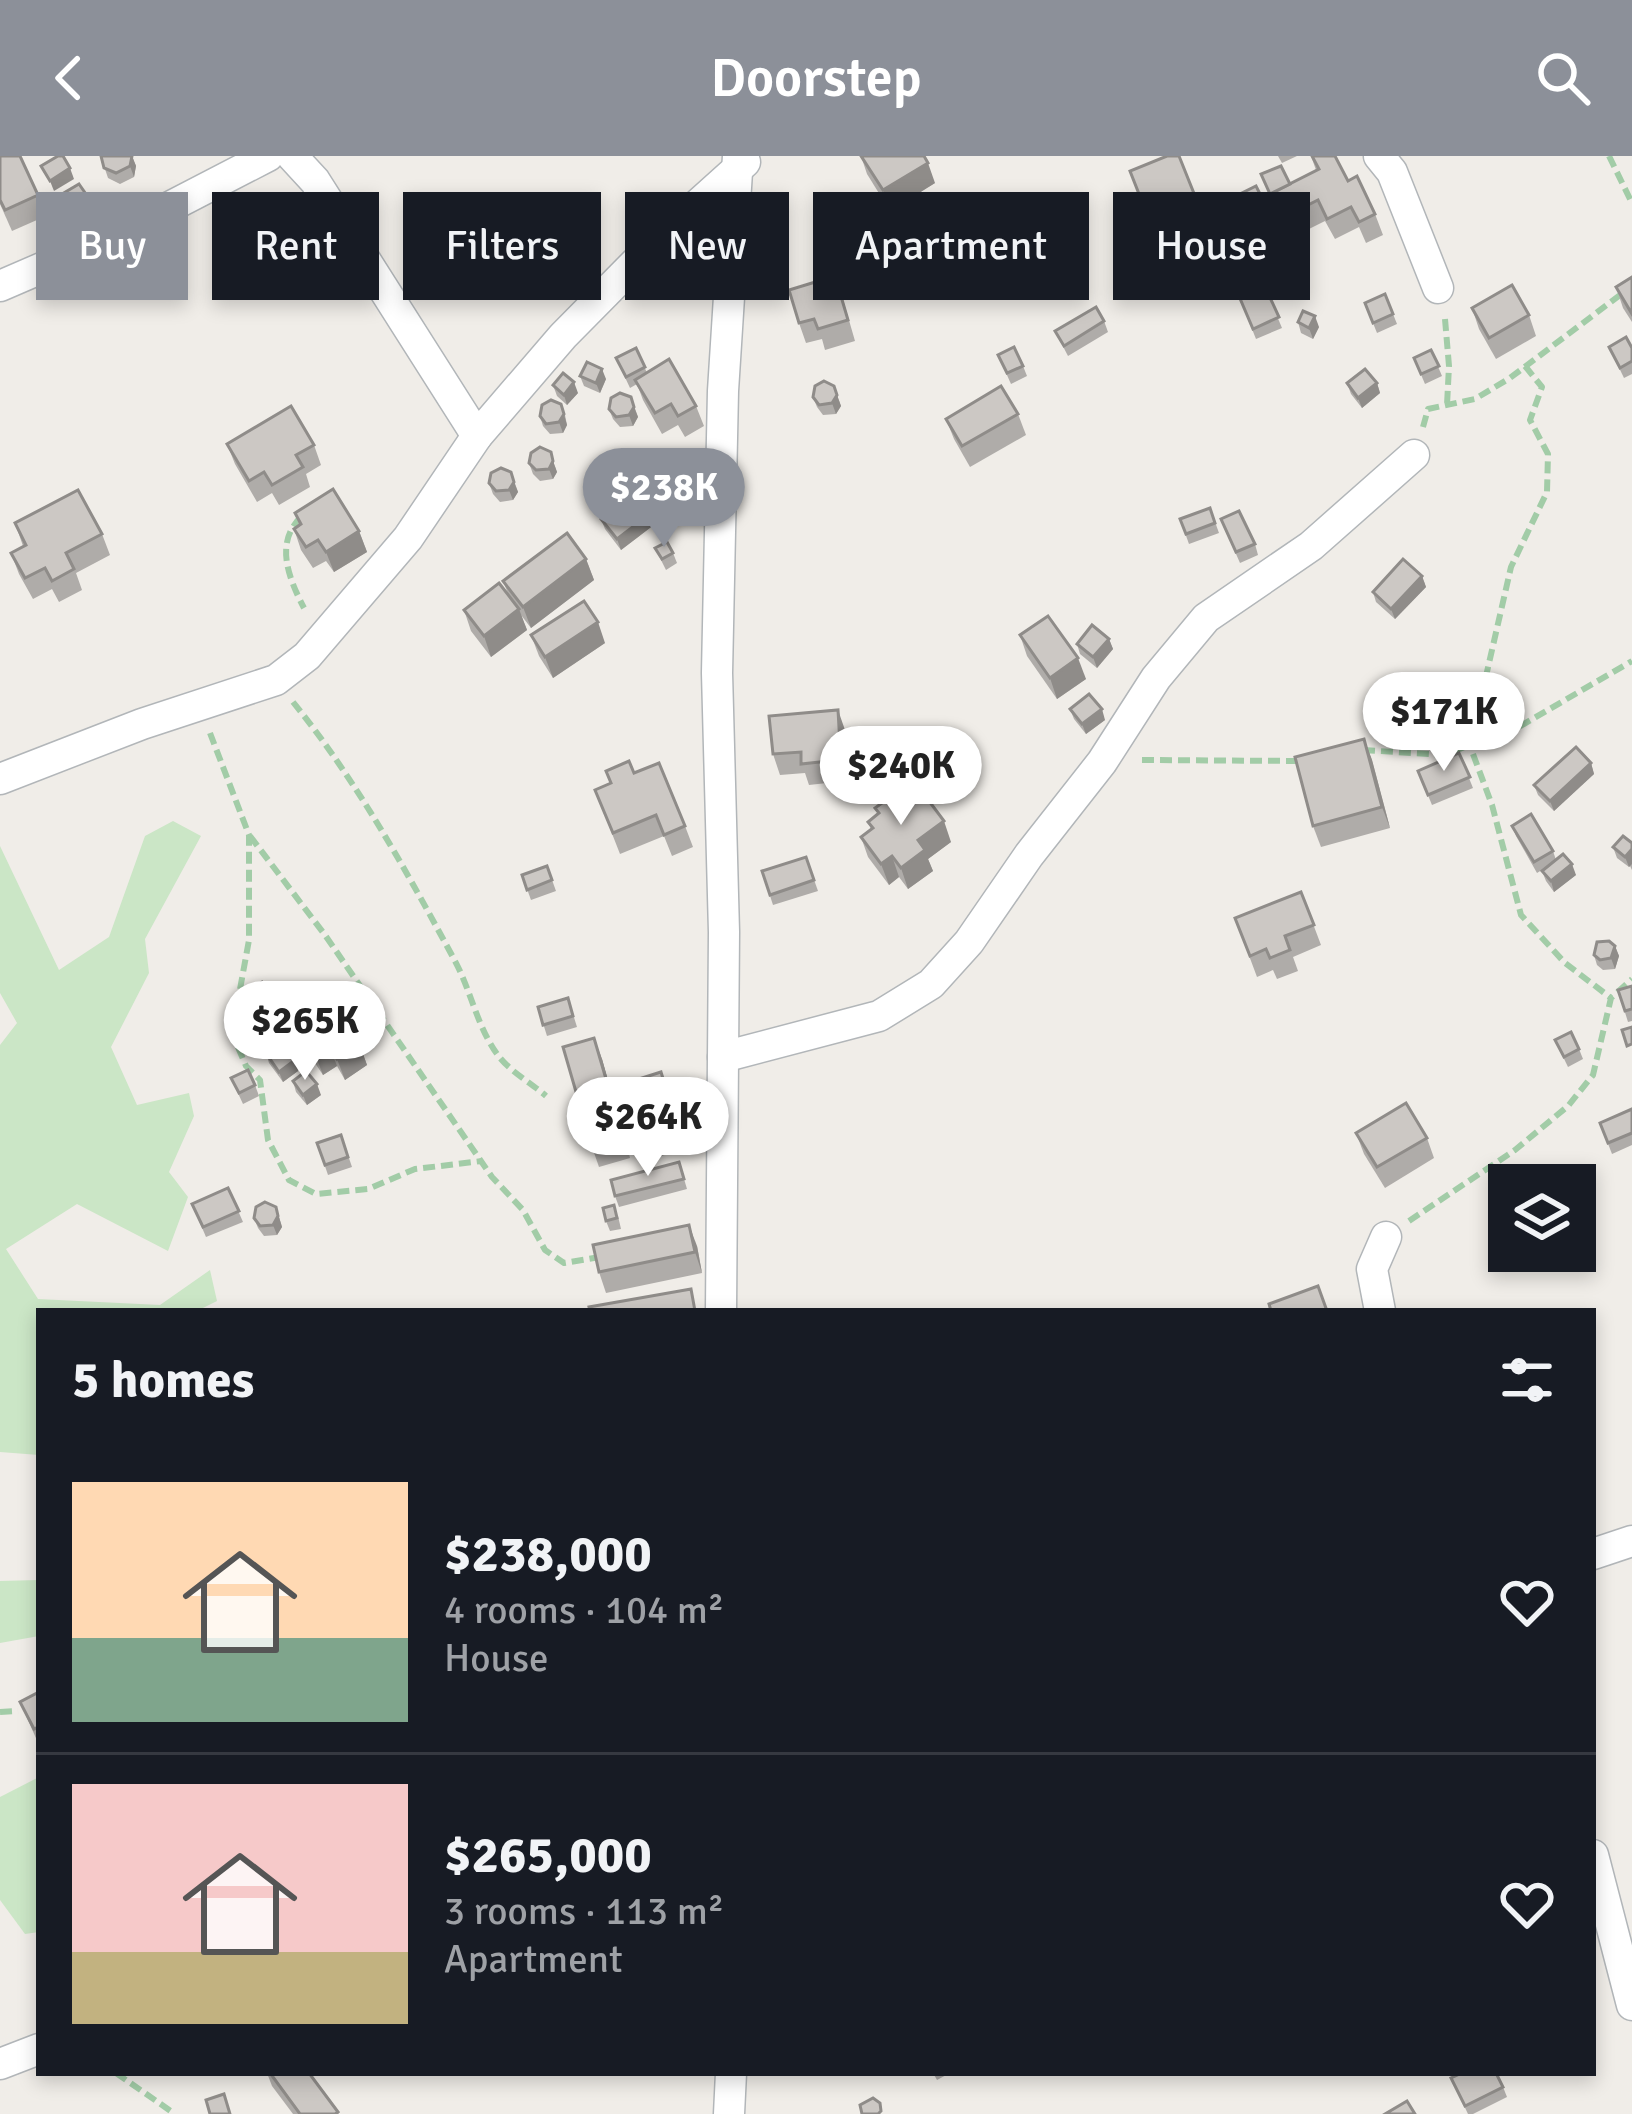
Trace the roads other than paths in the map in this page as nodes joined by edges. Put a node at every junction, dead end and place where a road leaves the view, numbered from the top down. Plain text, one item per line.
1 (268, 156) edge
2 (292, 156) edge
3 (745, 159) edge
4 (1395, 161) edge
5 (0, 286) edge
6 (1438, 288) road end
7 (476, 436) junction
8 (1414, 455) road end
9 (0, 779) edge
10 (723, 1057) junction
11 (1386, 1237) road end
12 (722, 1308) edge
13 (1378, 1308) edge
14 (1632, 1541) edge
15 (1596, 1553) edge
16 (1596, 1867) edge
17 (1632, 2005) edge
18 (36, 2050) edge
19 (0, 2064) edge
20 (731, 2076) edge
21 (729, 2114) edge

1 - 5 street
2 - 7 street
3 - 7 street
3 - 10 street
4 - 6 street
7 - 9 street
8 - 10 street
10 - 12 street
11 - 13 street
14 - 15 street
16 - 17 street
18 - 19 street
20 - 21 street

